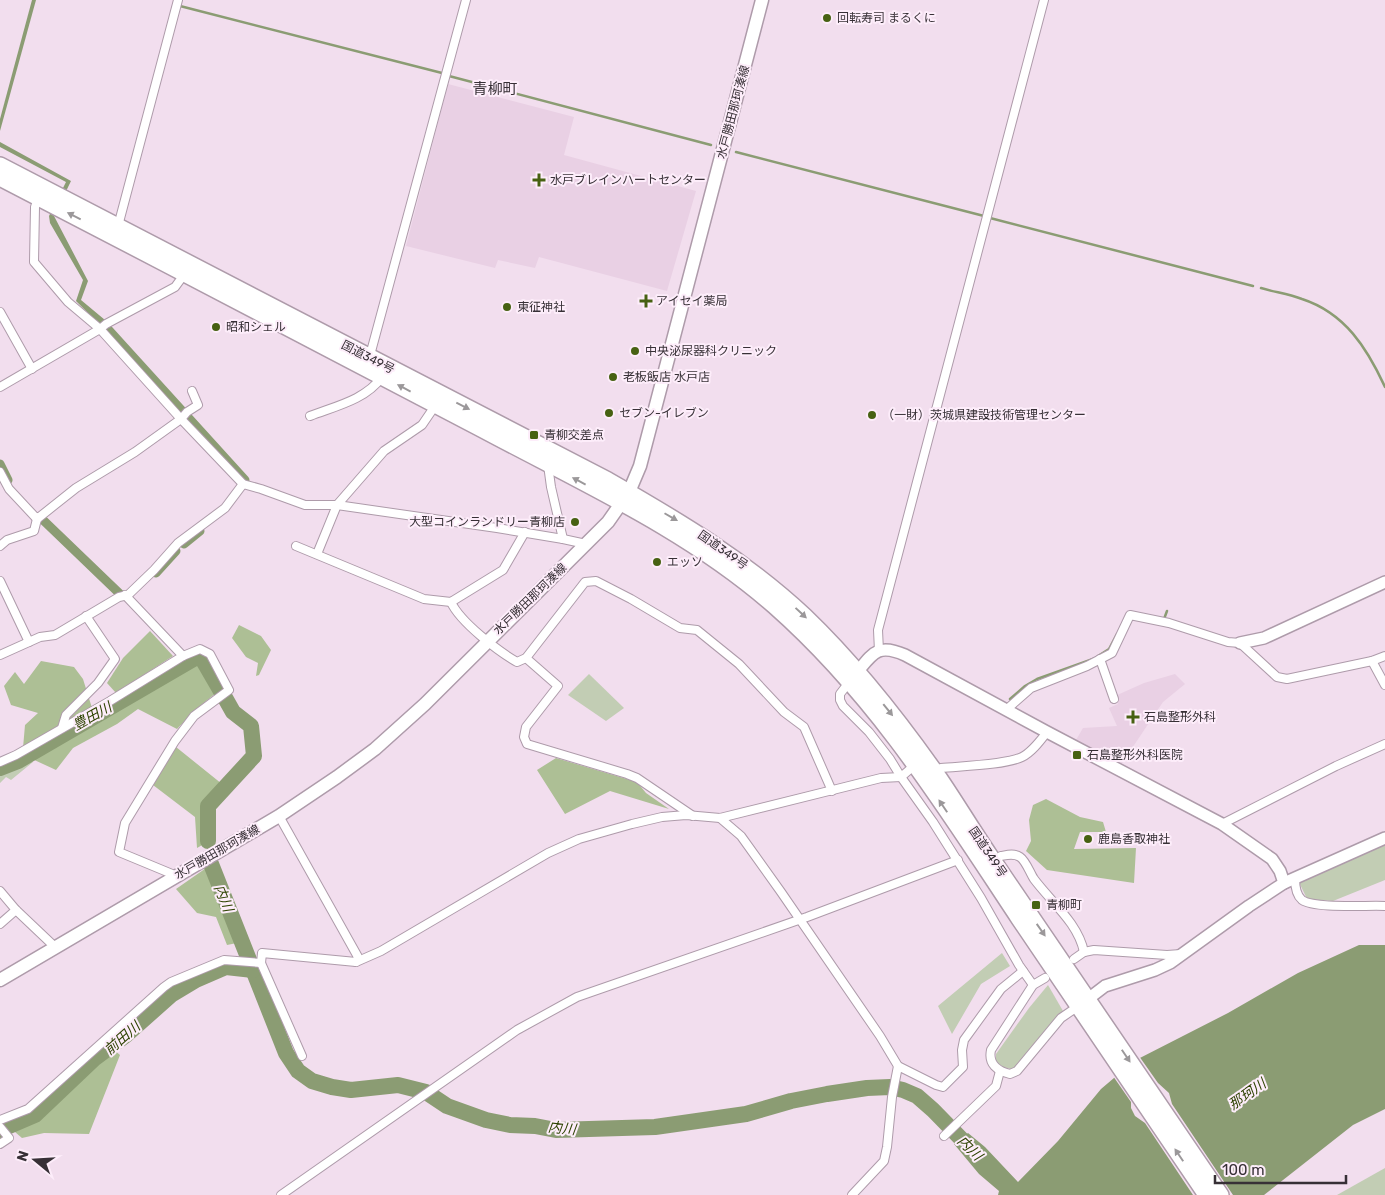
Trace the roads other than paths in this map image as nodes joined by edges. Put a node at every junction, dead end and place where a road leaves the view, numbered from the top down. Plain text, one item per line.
1 (178, 0) edge
2 (466, 0) edge
3 (762, 0) edge
4 (1044, 0) edge
5 (0, 166) edge
6 (0, 178) edge
7 (38, 198) junction
8 (118, 226) junction
9 (187, 269) junction
10 (0, 312) edge
11 (100, 329) junction
12 (368, 363) junction
13 (32, 369) junction
14 (382, 377) junction
15 (0, 387) edge
16 (192, 391) dead end
17 (439, 400) junction
18 (310, 416) dead end
19 (181, 419) junction
20 (548, 465) junction
21 (0, 472) edge
22 (243, 484) junction
23 (625, 498) junction
24 (336, 505) junction
25 (37, 519) junction
26 (525, 532) junction
27 (563, 539) junction
28 (586, 544) junction
29 (0, 546) edge
30 (296, 546) dead end
31 (317, 554) junction
32 (0, 581) edge
33 (1385, 582) edge
34 (3, 594) edge
35 (125, 595) junction
36 (451, 602) junction
37 (86, 616) junction
38 (487, 641) junction
39 (29, 642) junction
40 (1240, 643) junction
41 (878, 651) junction
42 (0, 655) edge
43 (183, 656) junction
44 (1385, 656) edge
45 (526, 658) junction
46 (1100, 659) junction
47 (1372, 661) junction
48 (854, 676) junction
49 (1385, 685) edge
50 (1114, 699) dead end
51 (1006, 710) junction
52 (62, 728) junction
53 (1047, 732) junction
54 (1385, 744) edge
55 (0, 762) edge
56 (916, 764) junction
57 (934, 770) junction
58 (901, 778) junction
59 (832, 791) junction
60 (279, 816) junction
61 (696, 817) junction
62 (720, 818) junction
63 (1222, 824) junction
64 (1385, 838) edge
65 (1001, 856) dead end
66 (958, 860) junction
67 (177, 876) junction
68 (1295, 878) junction
69 (1284, 884) junction
70 (0, 891) edge
71 (1385, 906) edge
72 (16, 910) junction
73 (800, 919) junction
74 (0, 924) edge
75 (55, 947) junction
76 (1084, 952) junction
77 (1183, 954) junction
78 (1074, 959) dead end
79 (356, 962) junction
80 (258, 963) junction
81 (1024, 970) junction
82 (1045, 978) dead end
83 (0, 980) edge
84 (1033, 985) junction
85 (1083, 1003) junction
86 (1094, 1020) junction
87 (302, 1056) dead end
88 (898, 1066) junction
89 (1000, 1071) junction
90 (0, 1120) edge
91 (0, 1127) edge
92 (944, 1136) dead end
93 (0, 1144) edge
94 (281, 1195) edge
95 (852, 1195) edge
96 (1206, 1195) edge
97 (1221, 1195) edge

1 - 8 street
2 - 12 street
3 - 23 main road, 水戸勝田那珂湊線
4 - 41 street
5 - 8 highway, 国道349号
6 - 7 highway, 国道349号
9 -> 7 highway, 国道349号
7 - 11 street
8 - 9 highway, 国道349号
9 - 11 street
9 - 12 highway, 国道349号
10 - 13 street
11 - 13 street
11 - 19 street
12 - 14 highway, 国道349号
12 - 17 highway, 国道349号
13 - 15 street
17 -> 14 highway, 国道349号
14 - 18 street
16 - 19 street
17 - 20 highway, 国道349号
17 -> 23 highway, 国道349号
17 - 24 street
19 - 22 street
19 - 25 street
23 -> 20 highway, 国道349号
20 - 27 street
21 - 25 street
22 - 24 street
22 - 35 street
23 - 28 main road, 水戸勝田那珂湊線
23 - 48 highway, 国道349号
24 - 26 street
24 - 31 street
25 - 29 street
26 - 27 street
26 - 36 street
27 - 28 street
28 - 38 main road, 水戸勝田那珂湊線
30 - 31 street
31 - 36 street
32 - 34 street
33 - 40 street
34 - 39 street
35 - 37 street
35 - 43 street
36 - 38 street
37 - 39 street
37 - 52 street
38 - 45 street
38 - 60 main road, 水戸勝田那珂湊線
39 - 42 street
40 - 46 street
40 - 47 street
41 - 48 street
41 - 51 street
43 - 52 street
43 - 67 street
44 - 47 street
45 - 59 street
45 - 61 street
46 - 50 street
46 - 51 street
47 - 49 street
48 - 56 highway, 国道349号
48 -> 57 highway, 国道349号
48 - 58 street
51 - 53 street
52 - 55 street
53 - 57 street
53 - 63 street
54 - 63 street
56 - 58 street
85 -> 56 highway, 国道349号
57 -> 85 highway, 国道349号
58 - 59 street
58 - 66 street
59 - 62 street
60 - 67 main road, 水戸勝田那珂湊線
60 - 79 street
61 - 62 street
61 - 79 street
62 - 73 street
63 - 69 street
64 - 68 street
65 - 76 street
66 - 73 street
66 - 81 street
67 - 75 main road, 水戸勝田那珂湊線
68 - 69 street
68 - 71 street
69 - 77 street
70 - 72 street
72 - 74 street
72 - 75 street
73 - 88 street
73 - 94 street
75 - 83 main road, 水戸勝田那珂湊線
76 - 77 street
76 - 78 street
77 - 85 street
79 - 80 street
80 - 87 street
80 - 90 street
81 - 84 street
81 - 88 street
82 - 84 street
84 - 89 street
85 - 86 highway, 国道349号
85 - 89 street
96 -> 86 highway, 国道349号
86 -> 97 highway, 国道349号
88 - 95 street
89 - 92 street
91 - 93 street

